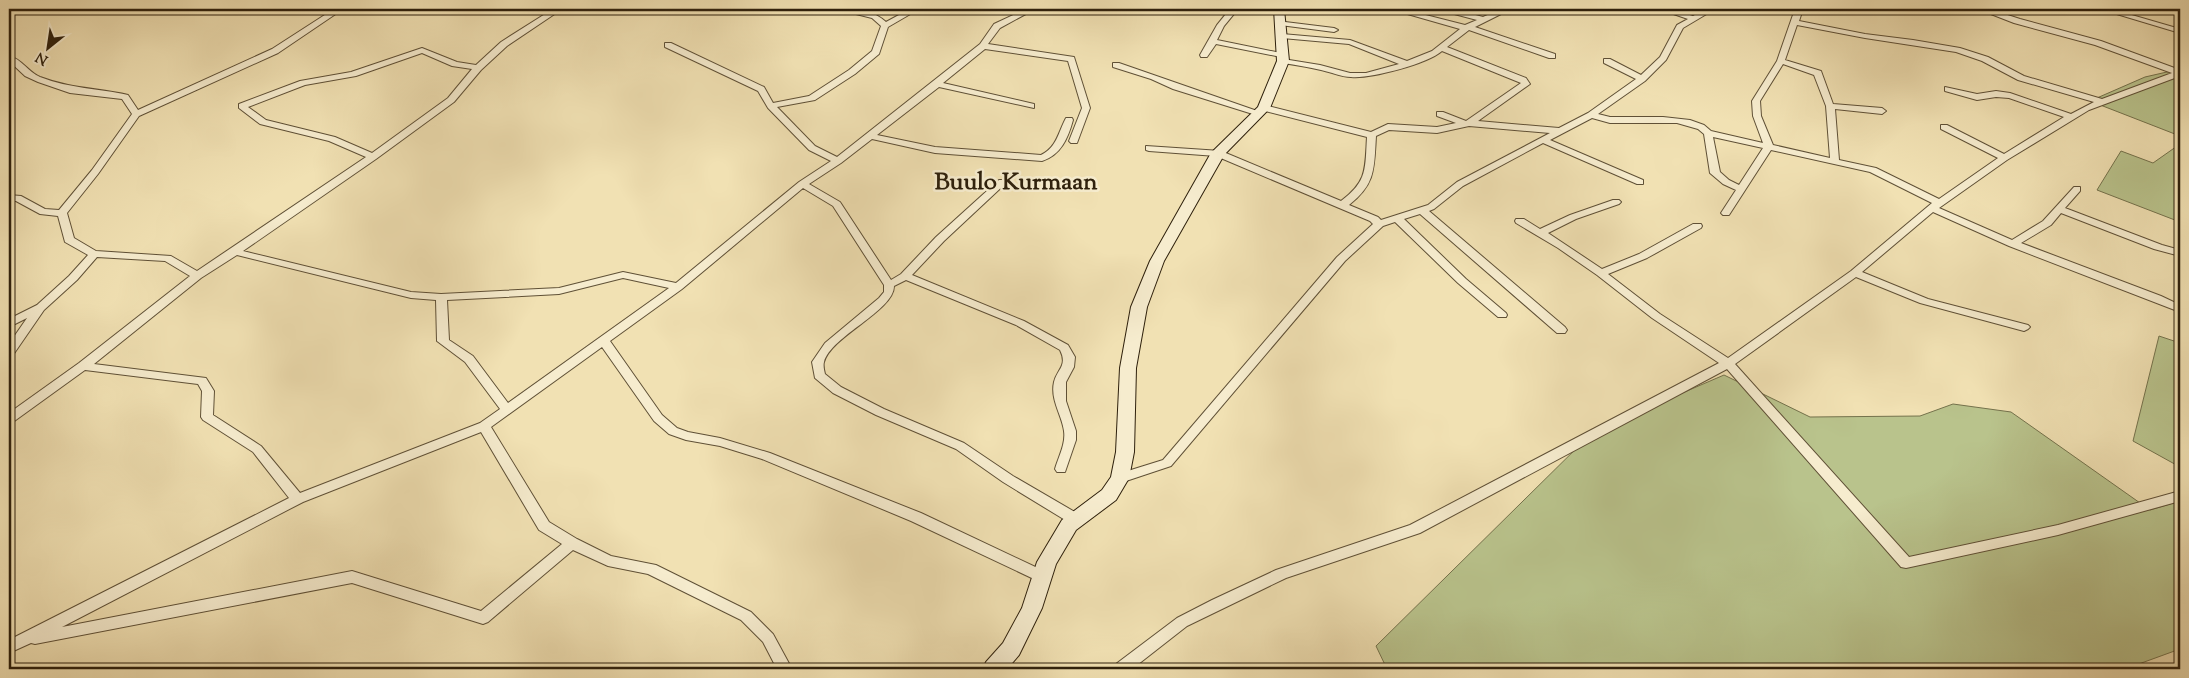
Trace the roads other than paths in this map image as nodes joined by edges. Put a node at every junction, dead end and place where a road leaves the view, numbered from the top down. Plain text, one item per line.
1 (339, 9) edge
2 (558, 9) edge
3 (847, 9) edge
4 (915, 9) edge
5 (1234, 9) edge
6 (1397, 9) edge
7 (1446, 9) edge
8 (1507, 9) edge
9 (1663, 9) edge
10 (1711, 9) edge
11 (1799, 9) edge
12 (1982, 9) edge
13 (2104, 9) edge
14 (1024, 10) edge
15 (1694, 19) junction
16 (1484, 20) junction
17 (1280, 22) edge
18 (1794, 22) junction
19 (884, 26) junction
20 (1468, 27) junction
21 (1334, 30) dead end
22 (2180, 31) edge
23 (1212, 42) junction
24 (668, 45) dead end
25 (983, 46) junction
26 (1441, 48) junction
27 (1204, 55) dead end
28 (1552, 56) dead end
29 (9, 58) edge
30 (1283, 58) junction
31 (1607, 61) dead end
32 (1781, 61) junction
33 (1407, 64) junction
34 (1116, 65) dead end
35 (478, 68) junction
36 (2180, 73) edge
37 (1642, 79) junction
38 (937, 84) junction
39 (1948, 89) dead end
40 (2103, 102) junction
41 (771, 106) junction
42 (1031, 106) dead end
43 (1830, 106) junction
44 (1261, 110) junction
45 (1882, 111) dead end
46 (136, 114) junction
47 (1440, 114) dead end
48 (1591, 115) junction
49 (2072, 117) junction
50 (1069, 120) dead end
51 (1468, 123) junction
52 (1944, 127) dead end
53 (1561, 131) junction
54 (1708, 133) junction
55 (1372, 135) junction
56 (869, 136) junction
57 (1074, 140) dead end
58 (1543, 140) junction
59 (1768, 146) junction
60 (1150, 148) dead end
61 (1218, 153) junction
62 (373, 157) junction
63 (2004, 158) junction
64 (838, 161) junction
65 (1835, 161) junction
66 (1002, 182) dead end
67 (1640, 182) dead end
68 (802, 184) junction
69 (1741, 189) junction
70 (2077, 189) dead end
71 (9, 198) edge
72 (1616, 202) dead end
73 (1342, 205) junction
74 (1936, 206) junction
75 (2060, 210) junction
76 (1423, 211) junction
77 (62, 213) junction
78 (1726, 213) dead end
79 (1398, 219) junction
80 (1520, 221) dead end
81 (1379, 224) junction
82 (1697, 226) dead end
83 (1540, 233) junction
84 (2014, 244) junction
85 (235, 252) junction
86 (2180, 253) edge
87 (94, 254) junction
88 (1601, 273) junction
89 (1855, 273) junction
90 (197, 276) junction
91 (905, 276) junction
92 (889, 285) junction
93 (678, 287) junction
94 (441, 297) junction
95 (40, 308) junction
96 (2180, 310) edge
97 (1502, 315) dead end
98 (9, 322) edge
99 (2024, 327) dead end
100 (1560, 330) dead end
101 (604, 341) junction
102 (9, 352) edge
103 (1728, 363) junction
104 (83, 366) junction
105 (506, 409) junction
106 (9, 419) edge
107 (484, 426) junction
108 (1061, 469) dead end
109 (1120, 478) junction
110 (2180, 496) edge
111 (298, 499) junction
112 (1075, 519) junction
113 (572, 543) junction
114 (1041, 576) junction
115 (23, 640) junction
116 (9, 647) edge
117 (785, 669) edge
118 (994, 669) edge
119 (1121, 669) edge

1 - 46 street
2 - 35 street
3 - 19 street
4 - 19 street
5 - 23 street
6 - 20 street
7 - 16 street
8 - 16 street
9 - 15 street
10 - 15 street
11 - 18 street
12 - 36 street
13 - 22 street
14 - 25 street
15 - 37 street
16 - 20 street
17 - 21 street
17 - 30 main road
17 - 33 street
18 - 32 street
18 - 40 street
19 - 41 street
20 - 26 street
20 - 28 street
23 - 27 street
23 - 30 street
24 - 41 street
25 - 38 street
25 - 57 street
26 - 33 street
26 - 51 street
29 - 46 street
30 - 33 street
30 - 44 main road
31 - 37 street
32 - 43 street
32 - 59 street
34 - 44 street
35 - 62 street
35 - 62 street
36 - 40 street
37 - 48 street
38 - 42 street
38 - 56 street
39 - 49 street
40 - 49 street
41 - 64 street
43 - 45 street
43 - 65 street
44 - 55 street
44 - 61 main road
46 - 77 street
47 - 51 street
48 - 53 street
48 - 54 street
49 - 63 street
50 - 56 street
51 - 53 street
51 - 55 street
52 - 63 street
53 - 58 street
54 - 59 street
54 - 69 street
55 - 73 street
56 - 64 street
58 - 67 street
58 - 76 street
59 - 65 street
59 - 69 street
60 - 61 street
61 - 73 street
61 - 109 main road
62 - 85 street
63 - 74 street
64 - 68 street
65 - 74 street
66 - 91 street
68 - 92 street
68 - 93 street
69 - 78 street
70 - 75 street
71 - 77 street
72 - 83 street
73 - 81 street
74 - 84 street
74 - 89 street
75 - 84 street
75 - 86 street
76 - 79 street
76 - 100 street
77 - 87 street
79 - 81 street
79 - 97 street
80 - 83 street
81 - 109 street
82 - 88 street
83 - 88 street
84 - 96 street
85 - 90 street
85 - 94 street
87 - 90 street
87 - 95 street
88 - 103 street
89 - 99 street
89 - 103 street
90 - 104 street
91 - 92 street
91 - 108 street
92 - 112 street
93 - 94 street
93 - 101 street
94 - 105 street
95 - 98 street
95 - 102 street
101 - 105 street
101 - 114 street
103 - 110 street
103 - 119 street
104 - 106 street
104 - 111 street
105 - 107 street
107 - 111 street
107 - 113 street
109 - 112 main road
111 - 115 street
112 - 114 main road
113 - 115 street
113 - 117 street
114 - 118 main road
115 - 116 street

